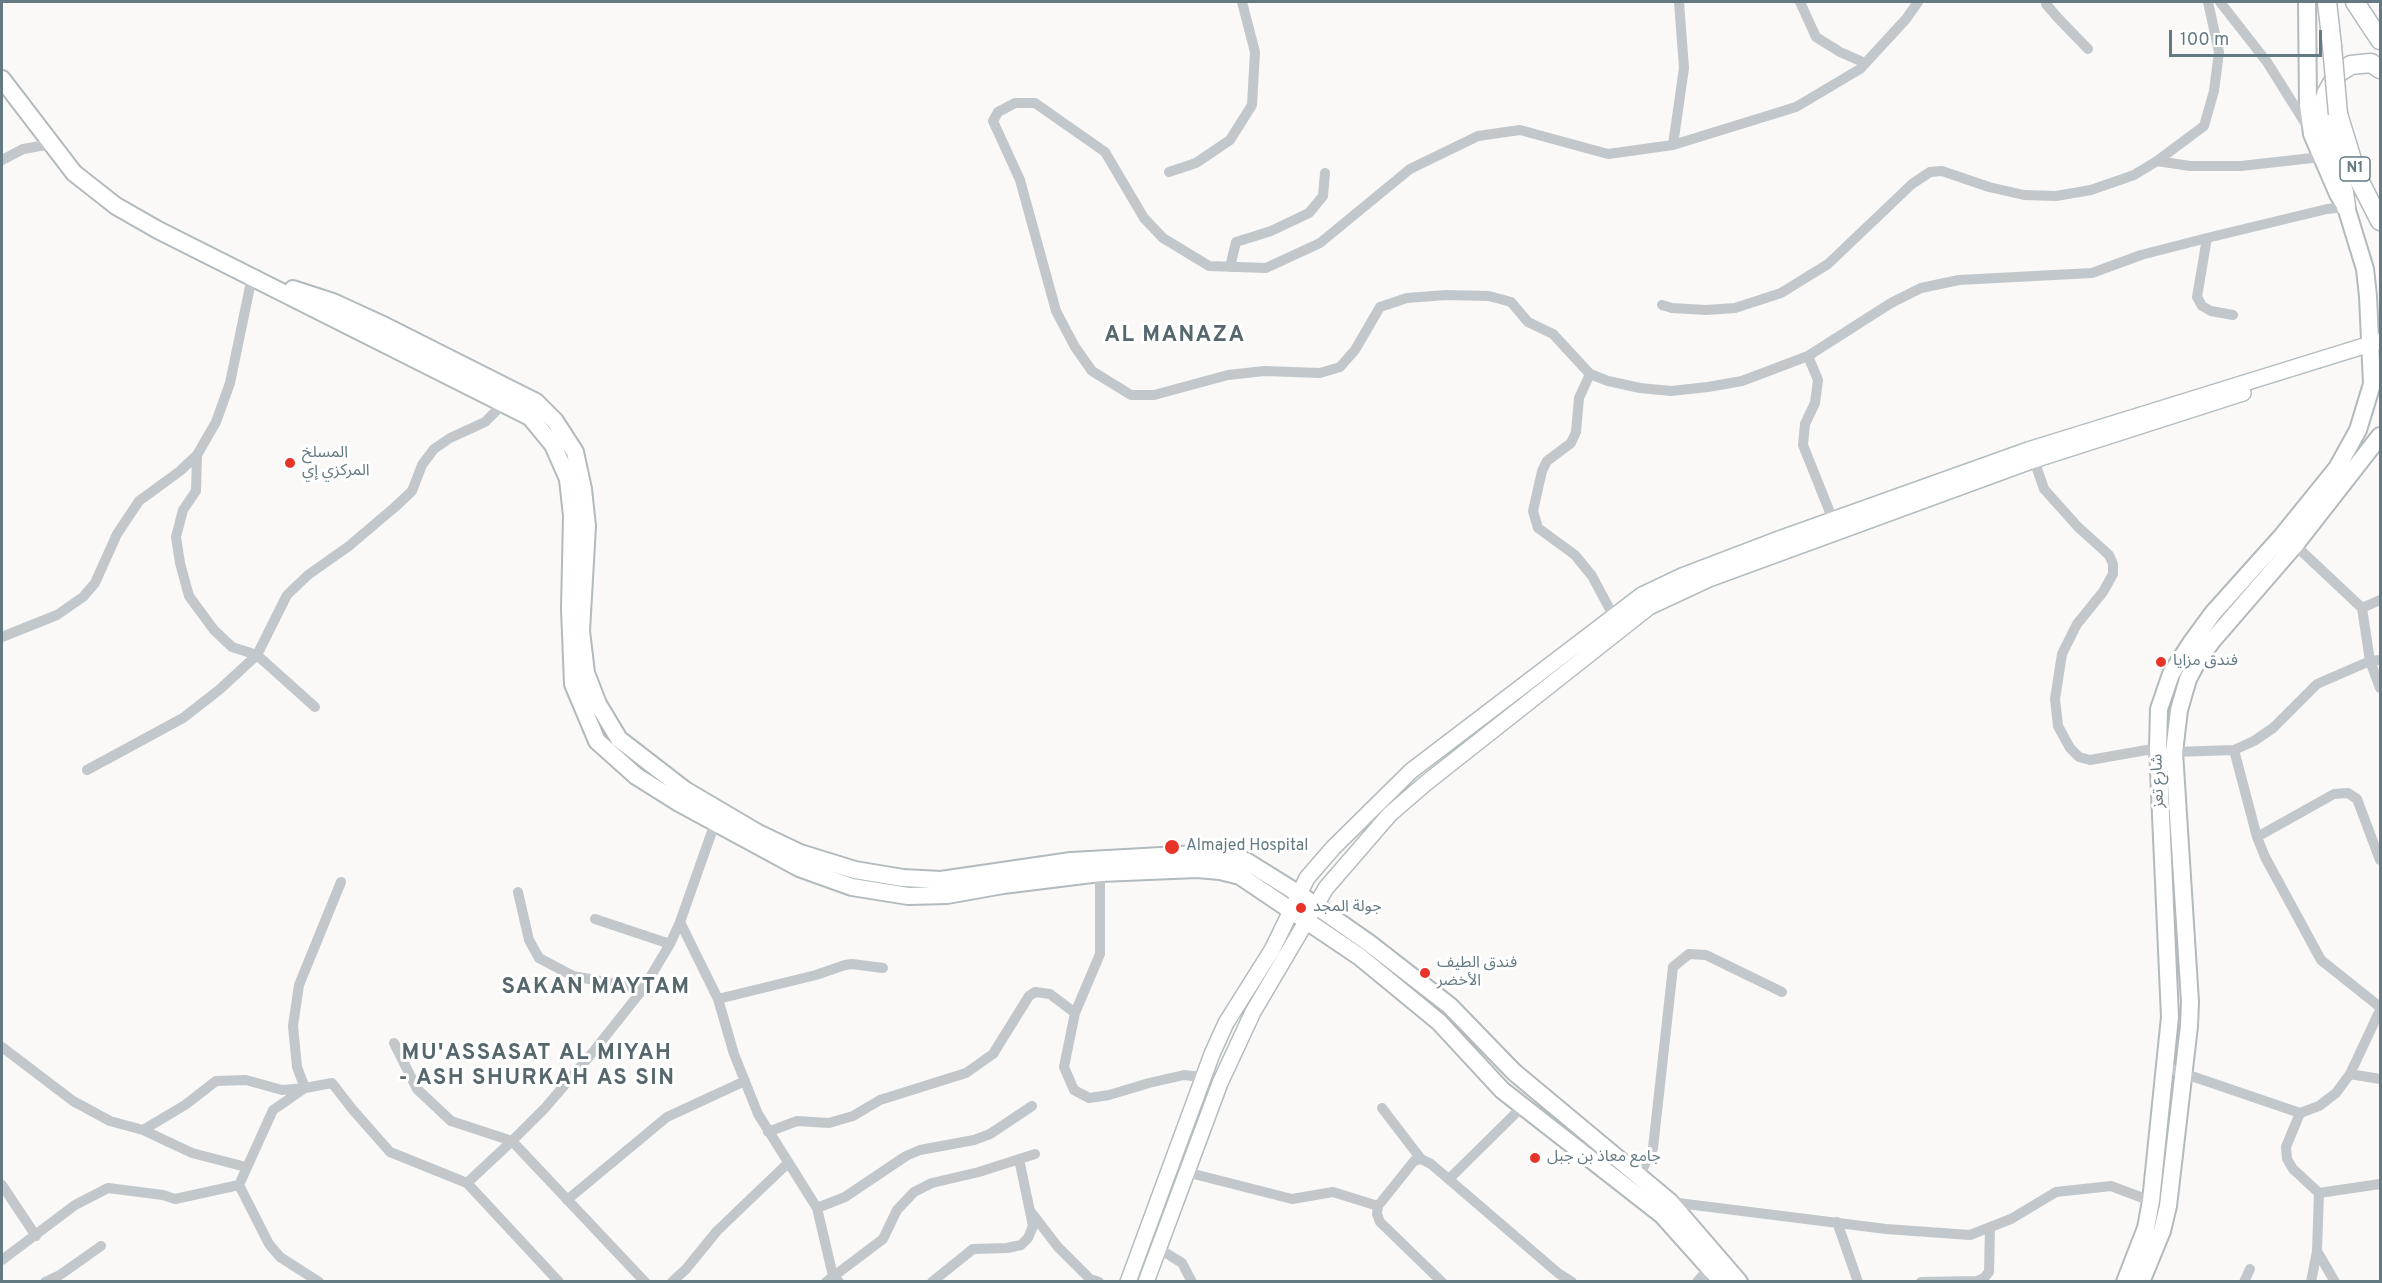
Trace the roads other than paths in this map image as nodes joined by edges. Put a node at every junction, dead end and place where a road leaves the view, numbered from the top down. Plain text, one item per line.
1 (1242, 2) edge
2 (1679, 2) edge
3 (1800, 2) edge
4 (1918, 2) edge
5 (2046, 2) edge
6 (2208, 2) edge
7 (2220, 2) edge
8 (2307, 2) edge
9 (2327, 2) edge
10 (2355, 2) edge
11 (2380, 40) edge
12 (2088, 49) dead end
13 (1865, 63) junction
14 (2380, 69) edge
15 (2, 79) edge
16 (2312, 134) junction
17 (52, 144) junction
18 (1673, 145) junction
19 (2321, 157) junction
20 (2, 160) edge
21 (2157, 162) junction
22 (1169, 172) dead end
23 (1326, 173) dead end
24 (2346, 207) junction
25 (2380, 221) edge
26 (2207, 238) junction
27 (1230, 267) junction
28 (252, 277) junction
29 (1662, 305) dead end
30 (2233, 315) dead end
31 (2376, 347) edge
32 (425, 356) junction
33 (1808, 357) junction
34 (1590, 374) junction
35 (2376, 391) edge
36 (504, 403) junction
37 (2380, 436) edge
38 (197, 455) junction
39 (2364, 457) junction
40 (2034, 460) junction
41 (1833, 520) junction
42 (2295, 545) junction
43 (2380, 600) edge
44 (2362, 608) junction
45 (1614, 617) junction
46 (2, 637) edge
47 (257, 655) junction
48 (2375, 660) edge
49 (2380, 687) edge
50 (1517, 700) junction
51 (315, 707) dead end
52 (2158, 748) junction
53 (2234, 750) junction
54 (2174, 752) junction
55 (87, 770) dead end
56 (715, 823) junction
57 (2257, 837) junction
58 (2380, 860) edge
59 (1100, 873) junction
60 (342, 882) dead end
61 (518, 892) dead end
62 (1299, 894) junction
63 (1304, 911) junction
64 (595, 919) dead end
65 (680, 922) junction
66 (670, 944) junction
67 (883, 968) dead end
68 (643, 989) junction
69 (1782, 992) dead end
70 (718, 999) junction
71 (2380, 1008) edge
72 (1075, 1013) junction
73 (394, 1043) dead end
74 (2, 1047) edge
75 (1212, 1054) junction
76 (1228, 1062) junction
77 (2165, 1067) junction
78 (2183, 1073) junction
79 (2350, 1074) junction
80 (1203, 1077) junction
81 (2380, 1079) edge
82 (745, 1081) junction
83 (305, 1088) junction
84 (1032, 1106) dead end
85 (1523, 1106) junction
86 (1382, 1108) dead end
87 (2300, 1113) junction
88 (143, 1130) junction
89 (768, 1132) junction
90 (512, 1141) junction
91 (1035, 1154) dead end
92 (1422, 1159) junction
93 (1019, 1160) junction
94 (788, 1163) junction
95 (246, 1167) junction
96 (1186, 1172) junction
97 (1640, 1176) junction
98 (1449, 1179) junction
99 (468, 1183) junction
100 (2380, 1184) edge
101 (2, 1185) edge
102 (238, 1185) junction
103 (1629, 1190) junction
104 (2319, 1193) junction
105 (567, 1200) junction
106 (2151, 1201) junction
107 (1670, 1202) junction
108 (1378, 1206) junction
109 (818, 1208) junction
110 (1028, 1208) junction
111 (1837, 1222) junction
112 (1990, 1227) junction
113 (36, 1236) junction
114 (101, 1246) dead end
115 (1158, 1248) junction
116 (2317, 1251) junction
117 (2, 1260) edge
118 (1710, 1268) junction
119 (2250, 1269) dead end
120 (945, 1277) edge
121 (1555, 1277) edge
122 (833, 1280) edge
123 (45, 1281) edge
124 (319, 1281) edge
125 (558, 1281) edge
126 (645, 1281) edge
127 (672, 1281) edge
128 (932, 1281) edge
129 (1099, 1281) edge
130 (1128, 1281) edge
131 (1146, 1281) edge
132 (1192, 1281) edge
133 (1442, 1281) edge
134 (1572, 1281) edge
135 (1697, 1281) edge
136 (1722, 1281) edge
137 (1739, 1281) edge
138 (1858, 1281) edge
139 (1921, 1281) edge
140 (2125, 1281) edge
141 (2142, 1281) edge
142 (2244, 1281) edge
143 (2311, 1281) edge
144 (2335, 1281) edge

1 - 22 street
2 - 18 street
3 - 13 street
4 - 13 street
5 - 12 street
6 - 21 street
7 - 16 street
8 - 16 main road, شارع تعز
9 - 25 highway, N1, bridge
10 - 11 highway
13 - 18 street
14 - 24 highway
15 - 17 main road
16 - 19 main road, شارع تعز
17 - 20 street
17 - 28 main road
18 - 27 street
19 - 21 street
19 - 24 main road, شارع تعز
21 - 29 street
23 - 27 street
24 - 26 street
24 - 31 main road, شارع تعز
26 - 30 street
26 - 33 street
27 - 34 street
28 - 32 main road
28 - 38 street
31 - 35 main road, شارع تعز
31 - 40 main road
31 - 41 main road
32 - 36 main road
32 - 62 main road
33 - 34 street
33 - 41 street
34 - 45 street
35 - 39 main road
35 - 52 main road, شارع تعز
36 - 47 street
36 - 56 main road
37 - 39 main road, شارع تعز
38 - 46 street
38 - 47 street
39 - 42 main road, شارع تعز
40 - 50 main road
40 - 52 street
41 - 45 main road
42 - 44 street
42 - 54 main road, شارع تعز
43 - 44 street
44 - 48 street
45 - 50 main road
47 - 51 street
47 - 55 street
48 - 49 street
48 - 53 street
50 - 62 main road
50 - 63 main road
52 - 77 main road, شارع تعز
53 - 54 street
53 - 57 street
54 - 78 main road, شارع تعز
56 - 59 main road
56 - 65 street
57 - 58 street
57 - 71 street
59 - 63 main road
59 - 72 street
60 - 83 street
61 - 68 street
62 - 63 main road
63 - 75 main road
63 - 76 main road
63 - 85 main road
63 - 97 main road
64 - 66 street
65 - 66 street
65 - 70 street
66 - 68 street
67 - 70 street
68 - 90 street
69 - 97 street
70 - 82 street
71 - 79 street
72 - 80 street
72 - 89 street
73 - 90 street
74 - 88 street
75 - 76 main road
75 - 80 main road
76 - 96 main road
77 - 78 street
77 - 106 main road, شارع تعز
78 - 87 street
78 - 141 main road, شارع تعز
79 - 81 street
79 - 87 street
80 - 130 main road
82 - 89 street
82 - 105 street
83 - 88 street
83 - 95 street
83 - 99 street
84 - 109 street
85 - 98 street
85 - 103 main road
86 - 92 street
87 - 104 street
88 - 95 street
89 - 94 street
90 - 99 street
90 - 105 street
91 - 93 street
92 - 98 street
92 - 108 street
93 - 110 street
93 - 122 street
94 - 109 street
94 - 127 street
95 - 102 street
96 - 108 street
96 - 115 main road
97 - 103 street
97 - 107 main road
98 - 121 street
99 - 125 street
100 - 104 street
101 - 113 street
102 - 113 street
102 - 124 street
103 - 118 main road
104 - 116 street
105 - 126 street
106 - 112 street
106 - 140 main road, شارع تعز
107 - 111 street
107 - 137 main road
108 - 133 street
109 - 122 street
110 - 120 street
110 - 129 street
111 - 112 street
111 - 138 street
112 - 139 street
113 - 117 street
114 - 123 street
115 - 131 main road
115 - 132 street
116 - 143 street
116 - 144 street
118 - 135 street
118 - 136 main road
119 - 142 street
120 - 128 street
121 - 134 street

